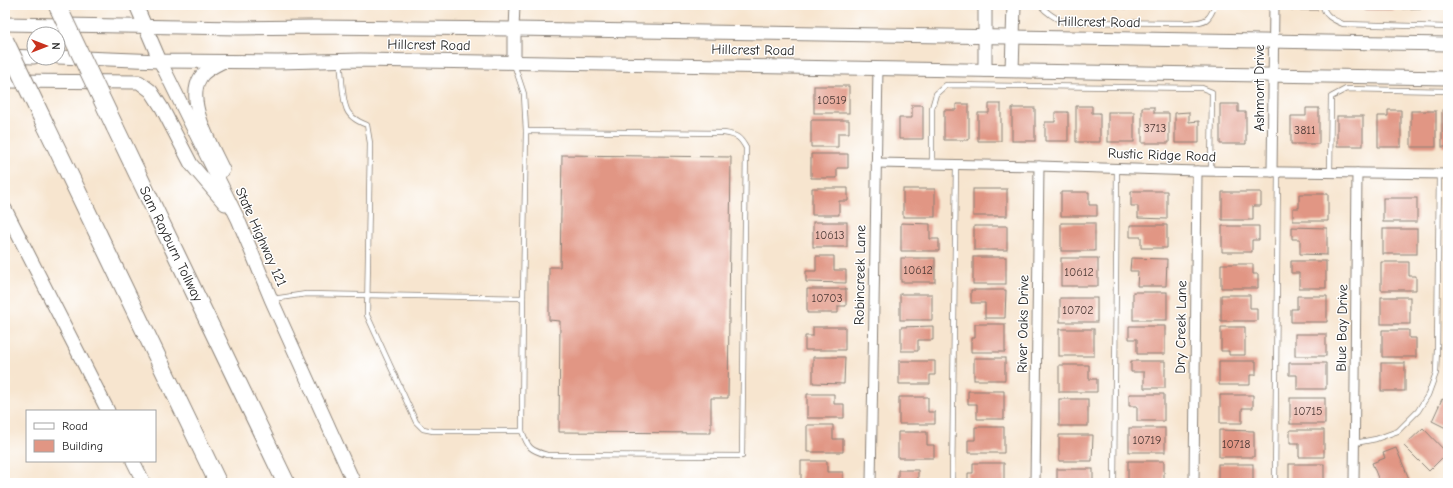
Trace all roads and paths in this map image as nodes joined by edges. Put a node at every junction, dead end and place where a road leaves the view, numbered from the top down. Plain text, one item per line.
1 (57, 5) edge
2 (136, 5) edge
3 (515, 5) edge
4 (985, 5) edge
5 (1014, 5) edge
6 (1040, 5) edge
7 (1215, 5) edge
8 (1274, 5) edge
9 (1323, 5) edge
10 (5, 24) edge
11 (146, 27) junction
12 (1448, 27) edge
13 (514, 30) junction
14 (985, 37) junction
15 (1013, 37) junction
16 (1273, 40) junction
17 (5, 41) edge
18 (1448, 44) edge
19 (5, 56) edge
20 (26, 57) edge
21 (66, 57) edge
22 (340, 60) junction
23 (160, 61) junction
24 (222, 62) junction
25 (514, 62) junction
26 (878, 68) junction
27 (985, 70) junction
28 (1012, 70) junction
29 (1273, 74) junction
30 (1448, 78) edge
31 (5, 81) edge
32 (1448, 91) edge
33 (526, 131) junction
34 (876, 163) junction
35 (932, 164) junction
36 (956, 164) junction
37 (1039, 166) junction
38 (1117, 168) junction
39 (1197, 171) junction
40 (1211, 171) junction
41 (1275, 172) junction
42 (1330, 173) junction
43 (1357, 173) junction
44 (1444, 174) edge
45 (5, 209) edge
46 (238, 219) junction
47 (367, 295) junction
48 (524, 298) junction
49 (271, 299) junction
50 (107, 410) edge
51 (522, 431) junction
52 (1355, 443) junction
53 (134, 462) edge
54 (144, 483) edge
55 (218, 483) edge
56 (286, 483) edge
57 (354, 483) edge
58 (871, 483) edge
59 (952, 483) edge
60 (1035, 483) edge
61 (1114, 483) edge
62 (1194, 483) edge
63 (1274, 483) edge
64 (1354, 483) edge

1 - 56 highway, Sam Rayburn Tollway, bridge
2 - 11 main road, State Highway 121
3 - 13 street
4 - 14 main road
5 - 15 main road
6 - 7 lane
8 - 16 street, Ashmont Drive
9 - 12 lane
10 - 11 main road, Hillcrest Road
11 - 13 main road, Hillcrest Road
11 - 23 main road, State Highway 121
13 - 14 main road, Hillcrest Road
13 - 25 main road
14 - 15 main road, Hillcrest Road
14 - 27 main road
15 - 16 main road, Hillcrest Road
15 - 28 main road
16 - 18 main road, Hillcrest Road
16 - 29 street, Ashmont Drive
17 - 55 highway, bridge
19 - 20 main road
21 - 23 main road, Hillcrest Road
22 - 24 main road, Hillcrest Road
22 - 25 main road, Hillcrest Road
22 - 47 lane
23 - 24 main road, Hillcrest Road
23 - 46 main road, State Highway 121
24 - 46 main road
25 - 26 main road, Hillcrest Road
25 - 33 lane
26 - 27 main road, Hillcrest Road
26 - 34 street, Robincreek Lane
27 - 28 main road, Hillcrest Road
28 - 29 main road, Hillcrest Road
29 - 30 main road, Hillcrest Road
29 - 41 street, Ashmont Drive
31 - 46 main road
32 - 42 lane
33 - 48 lane
33 - 51 lane
34 - 35 street, Rustic Ridge Road
34 - 58 street, Robincreek Lane
35 - 36 street, Rustic Ridge Road
35 - 40 lane
36 - 37 street, Rustic Ridge Road
36 - 59 lane
37 - 38 street, Rustic Ridge Road
37 - 60 street, River Oaks Drive
38 - 39 street, Rustic Ridge Road
38 - 61 lane
39 - 40 street, Rustic Ridge Road
39 - 62 street, Dry Creek Lane
40 - 41 street, Rustic Ridge Road
41 - 42 street, Rustic Ridge Road
41 - 63 lane
42 - 43 street, Rustic Ridge Road
43 - 44 street, Rustic Ridge Road
43 - 52 street, Blue Bay Drive
44 - 52 lane
45 - 50 main road
46 - 49 main road, State Highway 121
47 - 48 lane
47 - 49 lane
47 - 51 lane
48 - 51 lane
49 - 57 main road, State Highway 121
52 - 64 street, Blue Bay Drive
53 - 54 main road

